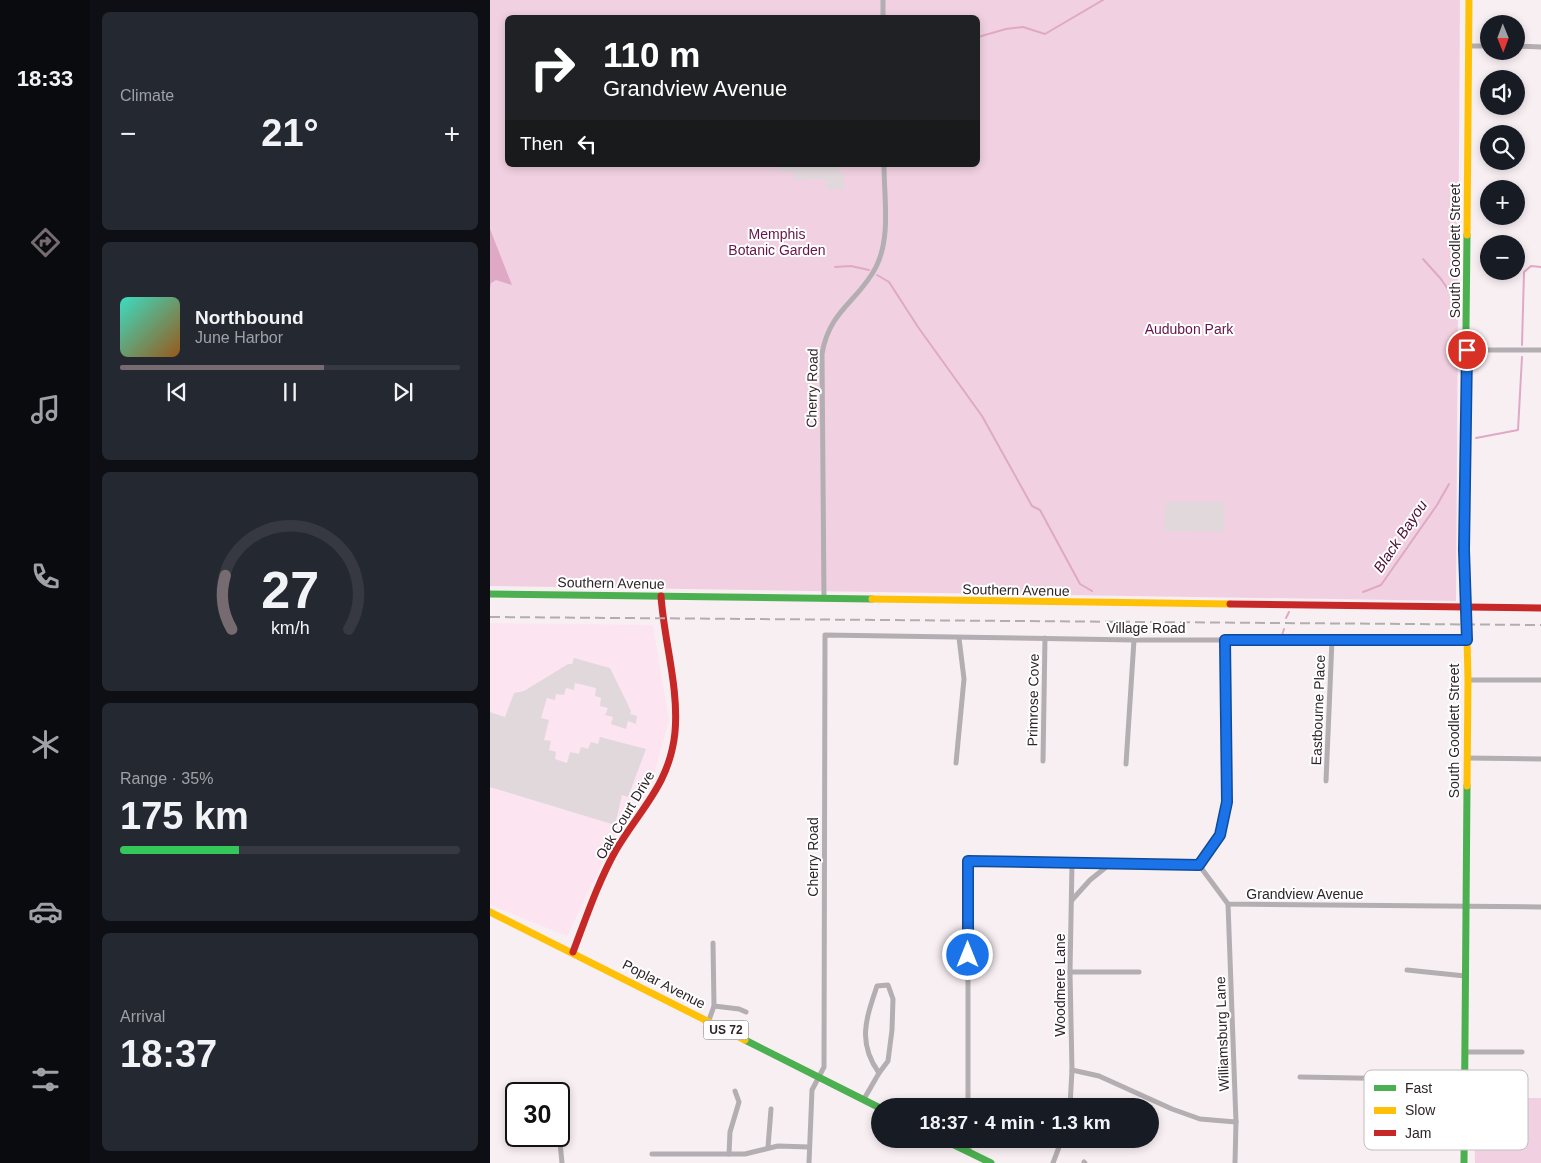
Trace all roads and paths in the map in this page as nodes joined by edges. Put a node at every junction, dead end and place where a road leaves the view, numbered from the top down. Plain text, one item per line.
1 (883, 0) edge
2 (1469, 0) edge
3 (883, 15) edge
4 (1470, 46) junction
5 (1480, 46) edge
6 (1525, 46) edge
7 (1541, 47) edge
8 (884, 167) edge
9 (1467, 350) junction
10 (1541, 350) edge
11 (490, 594) edge
12 (661, 596) junction
13 (824, 599) junction
14 (1467, 606) junction
15 (1541, 608) edge
16 (825, 635) joint
17 (959, 638) junction
18 (1045, 638) junction
19 (1134, 640) junction
20 (1225, 640) junction
21 (1332, 640) junction
22 (1467, 640) junction
23 (1468, 680) junction
24 (1541, 680) edge
25 (1467, 758) junction
26 (1541, 759) edge
27 (1043, 762) dead end
28 (956, 763) dead end
29 (1126, 764) dead end
30 (1326, 781) dead end
31 (1072, 863) junction
32 (1110, 864) junction
33 (1199, 865) junction
34 (1072, 900) junction
35 (1228, 904) junction
36 (1466, 906) junction
37 (1541, 907) edge
38 (490, 912) edge
39 (713, 943) dead end
40 (573, 952) junction
41 (1406, 970) dead end
42 (1070, 972) junction
43 (1139, 972) dead end
44 (1465, 976) junction
45 (714, 1006) junction
46 (746, 1012) dead end
47 (709, 1020) junction
48 (1465, 1052) junction
49 (1522, 1052) dead end
50 (1072, 1070) junction
51 (1465, 1070) edge
52 (879, 1072) junction
53 (1300, 1076) dead end
54 (817, 1077) junction
55 (1364, 1078) edge
56 (735, 1091) dead end
57 (968, 1098) edge
58 (1070, 1098) edge
59 (864, 1099) junction
60 (871, 1103) edge
61 (770, 1109) dead end
62 (1236, 1122) junction
63 (560, 1147) edge
64 (768, 1147) junction
65 (809, 1147) junction
66 (961, 1148) edge
67 (969, 1148) edge
68 (1059, 1148) edge
69 (1464, 1150) edge
70 (969, 1152) junction
71 (652, 1154) dead end
72 (729, 1154) junction
73 (562, 1163) edge
74 (809, 1163) edge
75 (991, 1163) edge
76 (1053, 1163) edge
77 (1235, 1163) edge
78 (1464, 1163) edge

1 - 3 street
2 - 4 main road, South Goodlett Street
4 - 5 street
4 - 9 main road, South Goodlett Street
6 - 7 street
8 - 13 street, Cherry Road
9 - 10 street
9 - 14 main road, South Goodlett Street
11 - 12 main road, Southern Avenue
12 - 13 main road, Southern Avenue
12 - 40 main road, Oak Court Drive
13 - 14 main road, Southern Avenue
14 - 15 main road, Southern Avenue
14 - 22 main road, South Goodlett Street
16 - 17 street, Village Road
16 - 54 street, Cherry Road
17 - 18 street, Village Road
17 - 28 street
18 - 19 street, Village Road
18 - 27 street, Primrose Cove
19 - 20 street, Village Road
19 - 29 street
20 - 21 street, Village Road
20 - 33 street
21 - 22 street, Village Road
21 - 30 street, Eastbourne Place
22 - 23 main road, South Goodlett Street
23 - 24 street
23 - 25 main road, South Goodlett Street
25 - 26 street
25 - 36 main road, South Goodlett Street
31 - 32 street
31 - 34 street, Woodmere Lane
31 - 57 street
32 - 33 street
32 - 34 street
33 - 35 street, Grandview Avenue
34 - 42 street, Woodmere Lane
35 - 36 street, Grandview Avenue
35 - 62 street, Williamsburg Lane
36 - 37 street, Grandview Avenue
36 - 44 main road, South Goodlett Street
38 - 40 main road, Poplar Avenue / US 72
39 - 45 street
40 - 47 main road, Poplar Avenue / US 72
41 - 44 street
42 - 43 street
42 - 50 street, Woodmere Lane
44 - 48 main road, South Goodlett Street
45 - 46 street
45 - 47 street
47 - 54 main road, Poplar Avenue / US 72
48 - 49 street
48 - 51 main road, South Goodlett Street
50 - 58 street, Woodmere Lane
50 - 62 street
52 - 52 street
52 - 59 street
53 - 55 street
54 - 59 main road, Poplar Avenue / US 72
54 - 65 street, Cherry Road
56 - 72 street
59 - 60 main road, Poplar Avenue / US 72
61 - 64 street
62 - 77 street, Williamsburg Lane
63 - 73 street
64 - 65 street
64 - 72 street
65 - 74 street, Cherry Road
66 - 70 main road
67 - 70 street
68 - 76 street
69 - 78 main road, South Goodlett Street
70 - 75 main road
71 - 72 street

